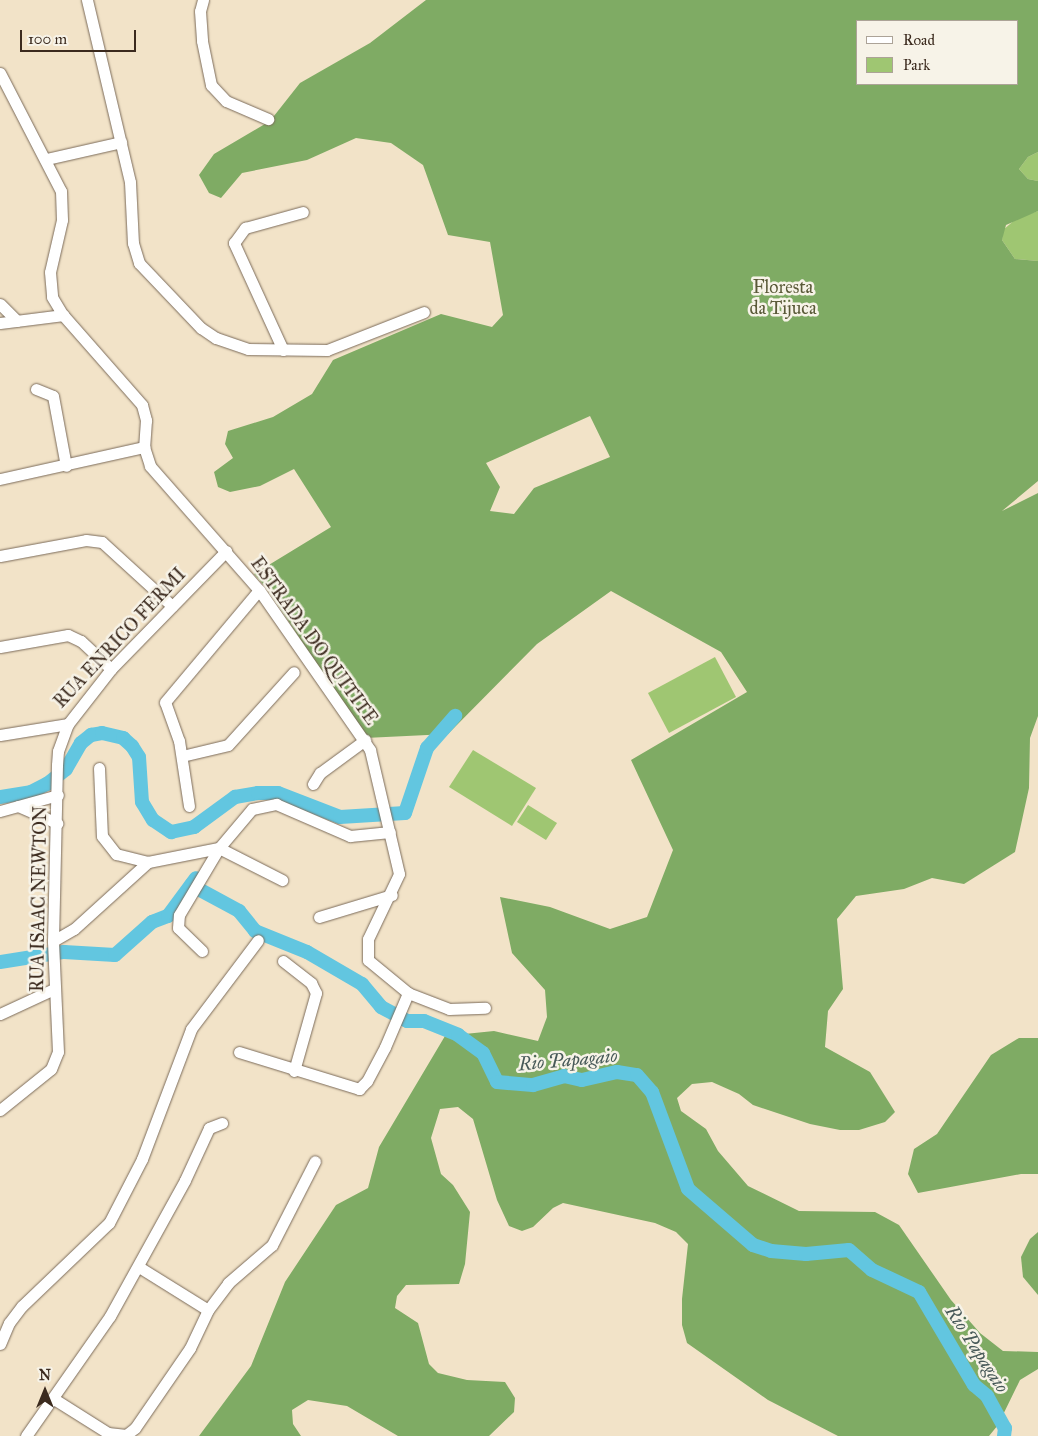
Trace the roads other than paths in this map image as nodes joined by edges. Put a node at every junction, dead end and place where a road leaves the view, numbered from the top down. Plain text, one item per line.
1 (87, 0) edge
2 (203, 0) edge
3 (0, 73) edge
4 (268, 119) dead end
5 (121, 142) junction
6 (47, 159) junction
7 (304, 212) dead end
8 (0, 304) edge
9 (424, 312) dead end
10 (63, 316) junction
11 (17, 321) junction
12 (0, 323) edge
13 (283, 350) junction
14 (36, 388) dead end
15 (144, 447) junction
16 (66, 466) junction
17 (0, 479) edge
18 (226, 551) junction
19 (0, 556) edge
20 (259, 590) junction
21 (172, 606) junction
22 (0, 647) edge
23 (110, 669) junction
24 (294, 672) dead end
25 (68, 724) junction
26 (0, 735) edge
27 (364, 740) junction
28 (182, 756) junction
29 (99, 768) dead end
30 (312, 784) dead end
31 (58, 791) junction
32 (18, 806) junction
33 (190, 806) dead end
34 (0, 811) edge
35 (57, 823) junction
36 (390, 832) junction
37 (213, 850) junction
38 (148, 862) junction
39 (282, 880) dead end
40 (392, 895) junction
41 (319, 917) dead end
42 (258, 940) dead end
43 (53, 944) junction
44 (202, 951) dead end
45 (283, 961) dead end
46 (54, 989) junction
47 (408, 993) junction
48 (485, 1008) dead end
49 (0, 1014) edge
50 (239, 1052) dead end
51 (294, 1071) junction
52 (0, 1110) edge
53 (222, 1123) dead end
54 (315, 1161) dead end
55 (139, 1267) junction
56 (208, 1310) junction
57 (0, 1344) edge
58 (54, 1398) junction
59 (26, 1436) edge

1 - 5 street
2 - 4 street
3 - 6 street, ESTRADA DO QUITITE
5 - 6 street
5 - 13 street
6 - 10 street, ESTRADA DO QUITITE
7 - 13 street
8 - 11 street
9 - 13 street
10 - 11 street
10 - 15 street, ESTRADA DO QUITITE
11 - 12 street
14 - 16 street
15 - 16 street
15 - 18 street, ESTRADA DO QUITITE
16 - 17 street
18 - 20 street, ESTRADA DO QUITITE
18 - 21 street, RUA ENRICO FERMI
19 - 21 street
20 - 27 street, ESTRADA DO QUITITE
20 - 28 street
21 - 23 street, RUA ENRICO FERMI
22 - 23 street
23 - 25 street, RUA ENRICO FERMI
24 - 28 street
25 - 26 street, RUA ENRICO FERMI
25 - 31 street, RUA ISAAC NEWTON
27 - 30 street
27 - 36 street, ESTRADA DO QUITITE
28 - 33 street
29 - 38 street
31 - 32 street
31 - 35 street, RUA ISAAC NEWTON
32 - 34 street
32 - 35 street
35 - 43 street, RUA ISAAC NEWTON
36 - 37 street
36 - 40 street, ESTRADA DO QUITITE
37 - 38 street
37 - 39 street
37 - 44 street
38 - 43 street
40 - 41 street
40 - 47 street, ESTRADA DO QUITITE
42 - 57 street
43 - 46 street, RUA ISAAC NEWTON
45 - 51 street
46 - 49 street
46 - 52 street, RUA ISAAC NEWTON
47 - 48 street, ESTRADA DO QUITITE
47 - 51 street
50 - 51 street
53 - 55 street
54 - 56 street
55 - 56 street
55 - 58 street
56 - 58 street
58 - 59 street

